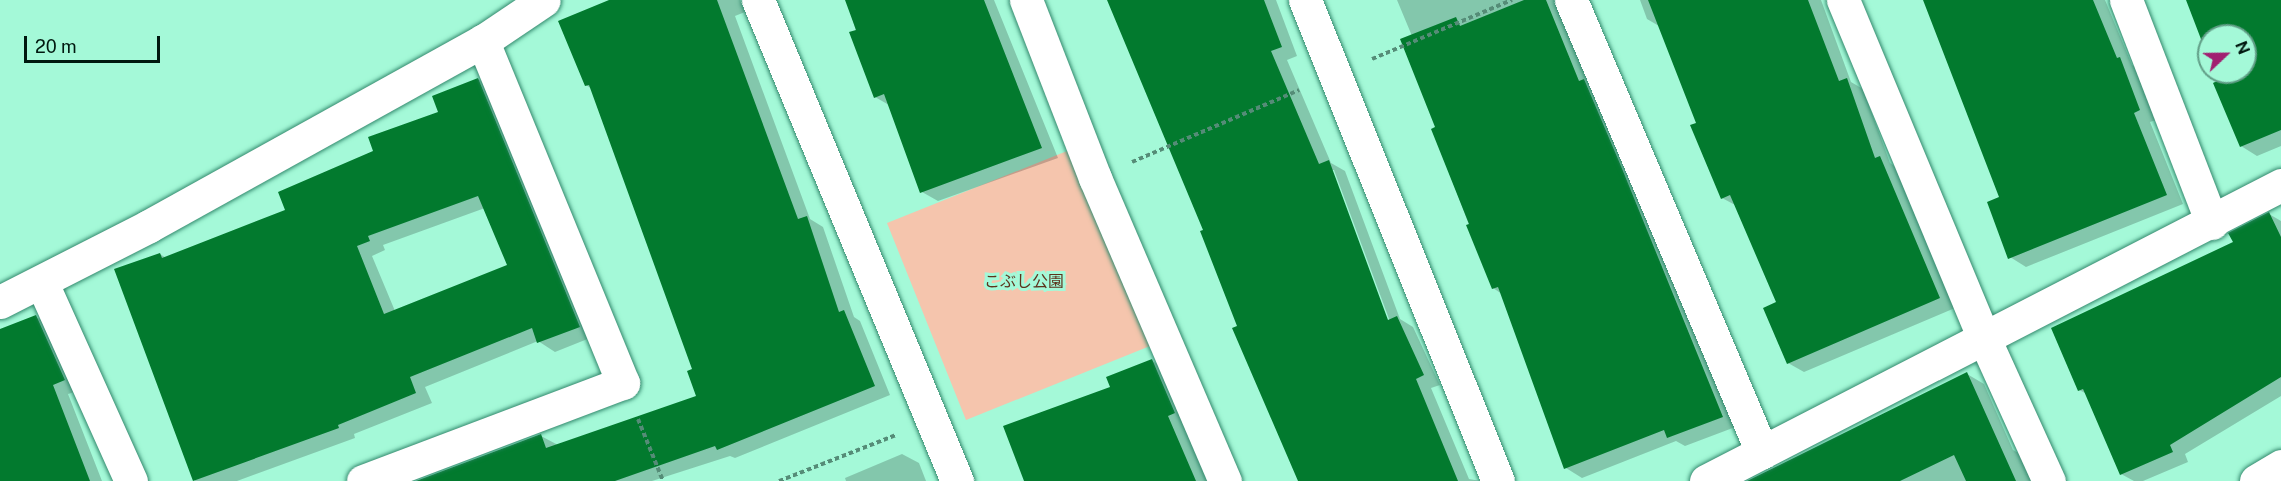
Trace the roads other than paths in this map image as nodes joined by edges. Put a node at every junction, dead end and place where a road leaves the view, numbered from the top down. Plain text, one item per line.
1 (544, 0) edge
2 (758, 0) edge
3 (1026, 0) edge
4 (1305, 0) edge
5 (1571, 0) edge
6 (1843, 0) edge
7 (2126, 0) edge
8 (483, 41) junction
9 (2281, 185) edge
10 (2212, 223) junction
11 (42, 283) junction
12 (0, 302) edge
13 (1984, 338) junction
14 (1762, 452) junction
15 (2281, 466) edge
16 (131, 481) edge
17 (363, 481) edge
18 (957, 481) edge
19 (1225, 481) edge
20 (1498, 481) edge
21 (1706, 481) edge
22 (2049, 481) edge
23 (2256, 481) edge

1 - 8 street
2 - 18 street
3 - 19 street
4 - 20 street
5 - 14 street
6 - 13 street
7 - 10 street
8 - 11 street
8 - 17 street
9 - 10 street
10 - 13 street
11 - 12 street
11 - 16 street
13 - 14 street
13 - 22 street
14 - 21 street
15 - 23 street

